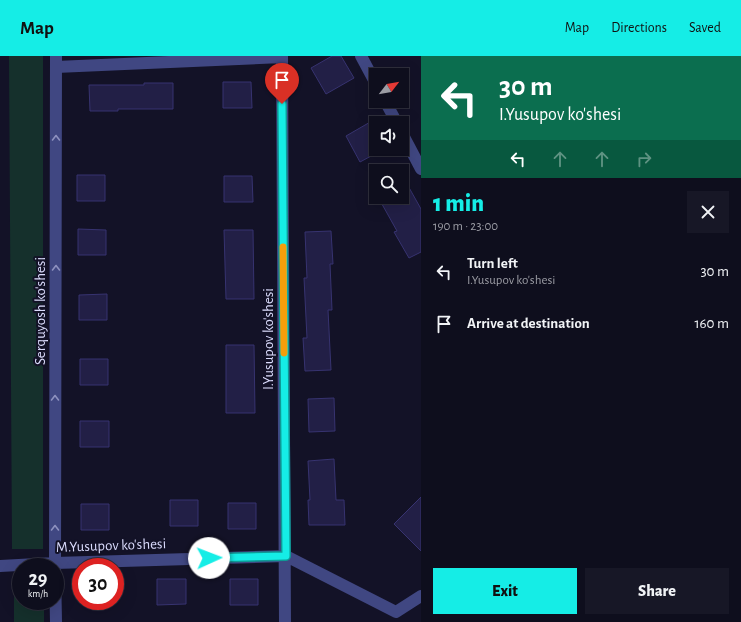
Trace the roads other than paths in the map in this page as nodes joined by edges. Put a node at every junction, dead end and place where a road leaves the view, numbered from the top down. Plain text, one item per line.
1 (361, 56) edge
2 (282, 57) edge
3 (56, 62) edge
4 (369, 71) edge
5 (409, 146) edge
6 (421, 169) edge
7 (286, 556) junction
8 (55, 558) edge
9 (0, 566) edge
10 (12, 566) edge
11 (64, 566) edge
12 (421, 596) edge
13 (56, 610) edge
14 (399, 617) edge
15 (56, 622) edge
16 (285, 622) edge

1 - 4 street
2 - 3 street
2 - 7 street, I.Yusupov ko'shesi
8 -> 3 street, Serquyosh ko'shesi
5 - 6 street
7 - 11 street, M.Yusupov ko'shesi
7 - 14 street, M.Yusupov ko'shesi
7 - 16 street, I.Yusupov ko'shesi
9 - 10 street, M.Yusupov ko'shesi
12 - 14 street, M.Yusupov ko'shesi
13 - 15 street, Serquyosh ko'shesi

